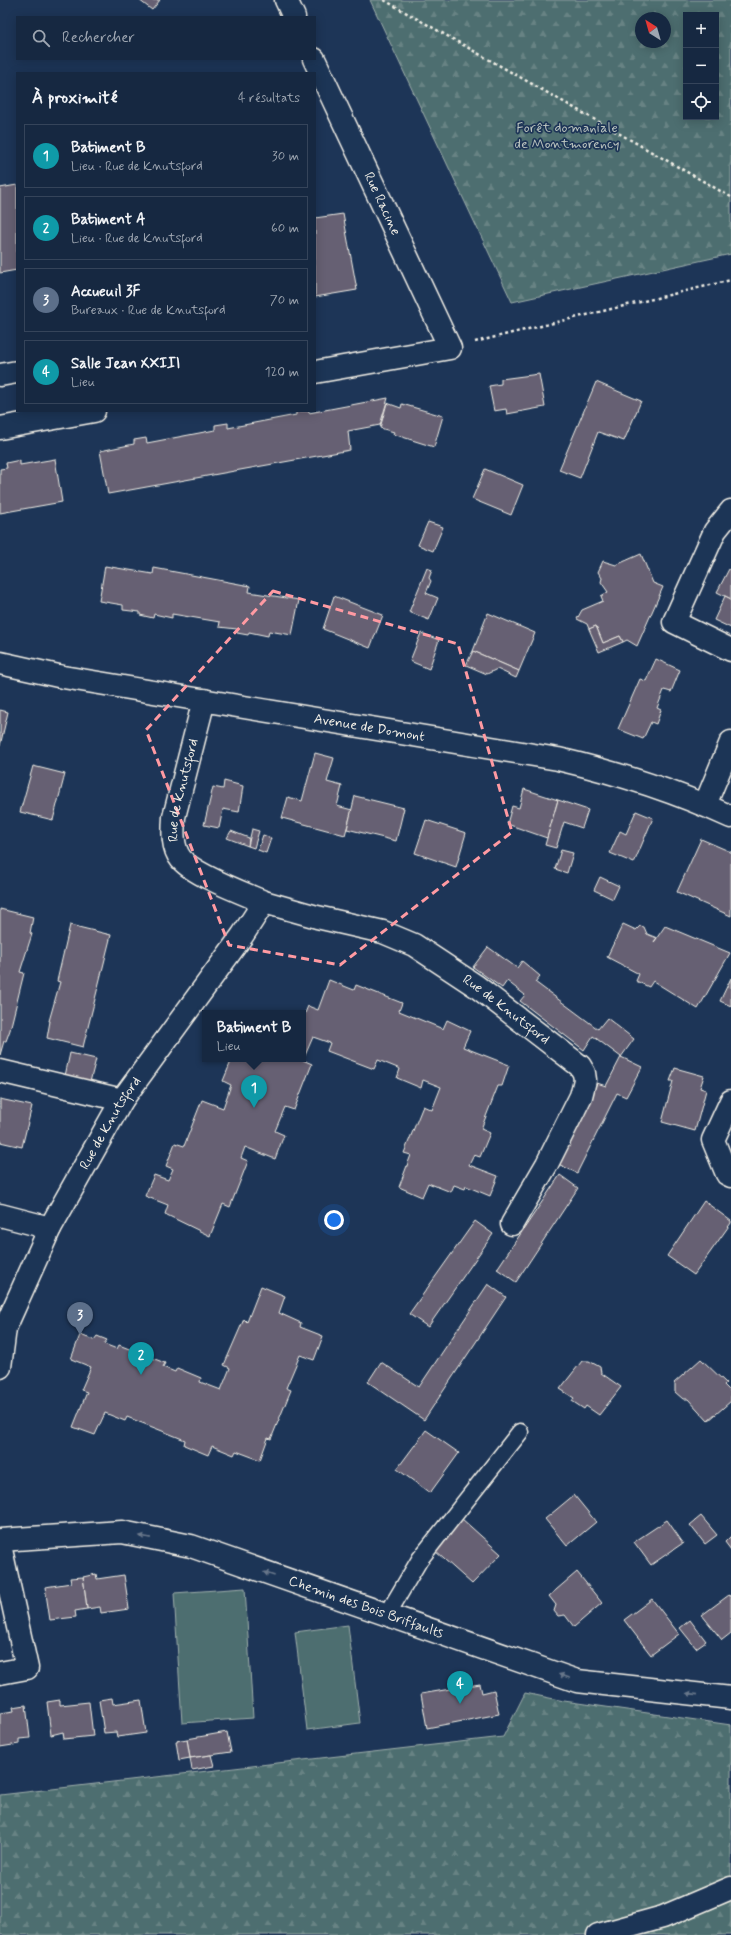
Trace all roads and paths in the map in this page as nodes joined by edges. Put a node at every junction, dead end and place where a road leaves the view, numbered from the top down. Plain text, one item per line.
1 (286, 0) edge
2 (384, 0) edge
3 (294, 16) edge
4 (314, 60) edge
5 (731, 197) edge
6 (731, 280) edge
7 (450, 348) junction
8 (16, 372) edge
9 (316, 372) edge
10 (0, 375) edge
11 (88, 412) edge
12 (0, 428) edge
13 (731, 511) edge
14 (731, 650) edge
15 (0, 663) edge
16 (204, 700) junction
17 (731, 742) edge
18 (705, 805) junction
19 (731, 817) edge
20 (264, 902) junction
21 (0, 1071) edge
22 (122, 1100) junction
23 (731, 1101) edge
24 (731, 1176) edge
25 (0, 1215) edge
26 (512, 1224) dead end
27 (50, 1228) junction
28 (0, 1367) edge
29 (520, 1432) dead end
30 (0, 1540) edge
31 (0, 1545) edge
32 (387, 1615) junction
33 (0, 1673) edge
34 (731, 1698) edge
35 (731, 1888) edge
36 (598, 1935) edge

1 - 3 street
2 - 5 path
4 - 7 street, Rue Racine
6 - 7 path
7 - 9 street
8 - 10 street
11 - 12 street
13 - 14 street
15 - 16 street, Avenue de Domont
16 - 18 street, Avenue de Domont
16 - 20 street, Rue de Knutsford
17 - 18 street
18 - 19 street, Avenue de Domont
20 - 22 street, Rue de Knutsford
20 - 26 street, Rue de Knutsford
21 - 22 street
22 - 27 street, Rue de Knutsford
23 - 24 street
25 - 27 street
27 - 28 street, Rue de Knutsford
29 - 32 lane
32 -> 30 street, Chemin des Bois Briffaults
31 - 33 street
34 -> 32 street, Chemin des Bois Briffaults
35 - 36 street

